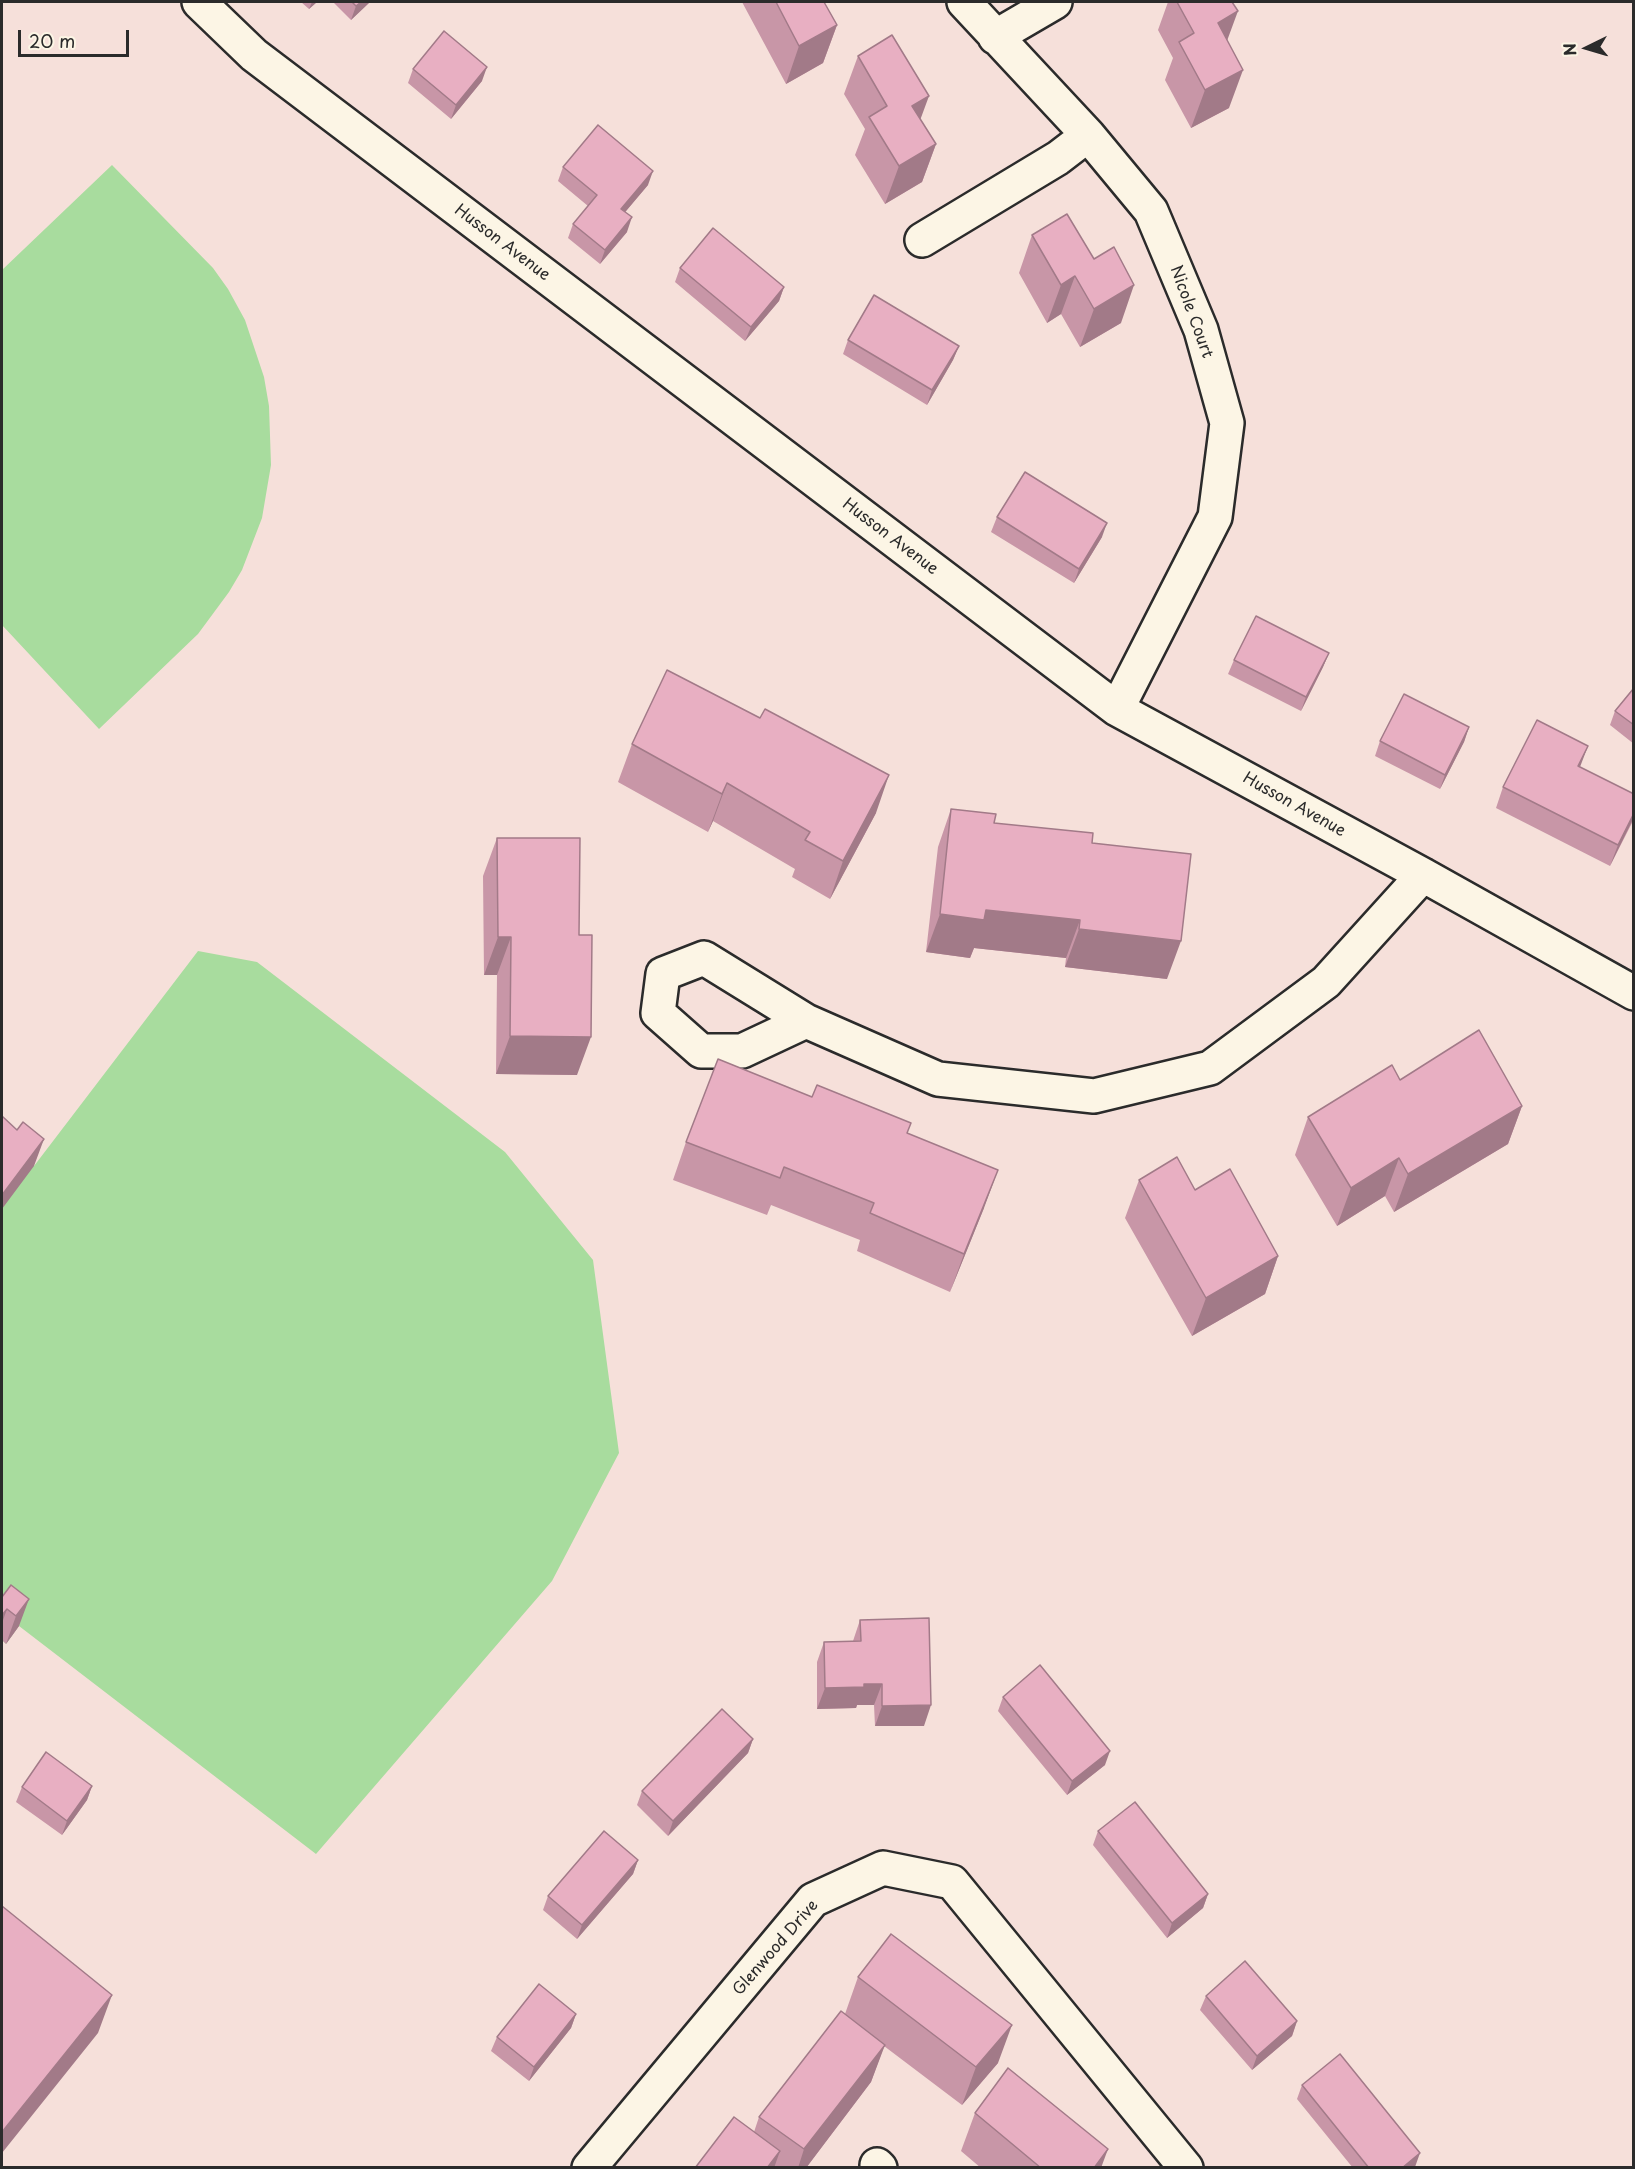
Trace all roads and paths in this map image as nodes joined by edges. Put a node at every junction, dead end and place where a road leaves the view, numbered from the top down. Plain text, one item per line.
1 (200, 2) edge
2 (964, 2) edge
3 (1055, 2) edge
4 (995, 37) junction
5 (1088, 135) junction
6 (922, 240) dead end
7 (1117, 709) junction
8 (1423, 875) junction
9 (1634, 993) edge
10 (806, 1021) dead end
11 (1183, 2166) edge
12 (589, 2168) edge

1 - 7 street, Husson Avenue
2 - 4 street, Nicole Court
3 - 4 street
4 - 5 street, Nicole Court
5 - 6 street
5 - 7 street, Nicole Court
7 - 8 street, Husson Avenue
8 - 9 street, Husson Avenue
8 - 10 street
11 - 12 street, Glenwood Drive

